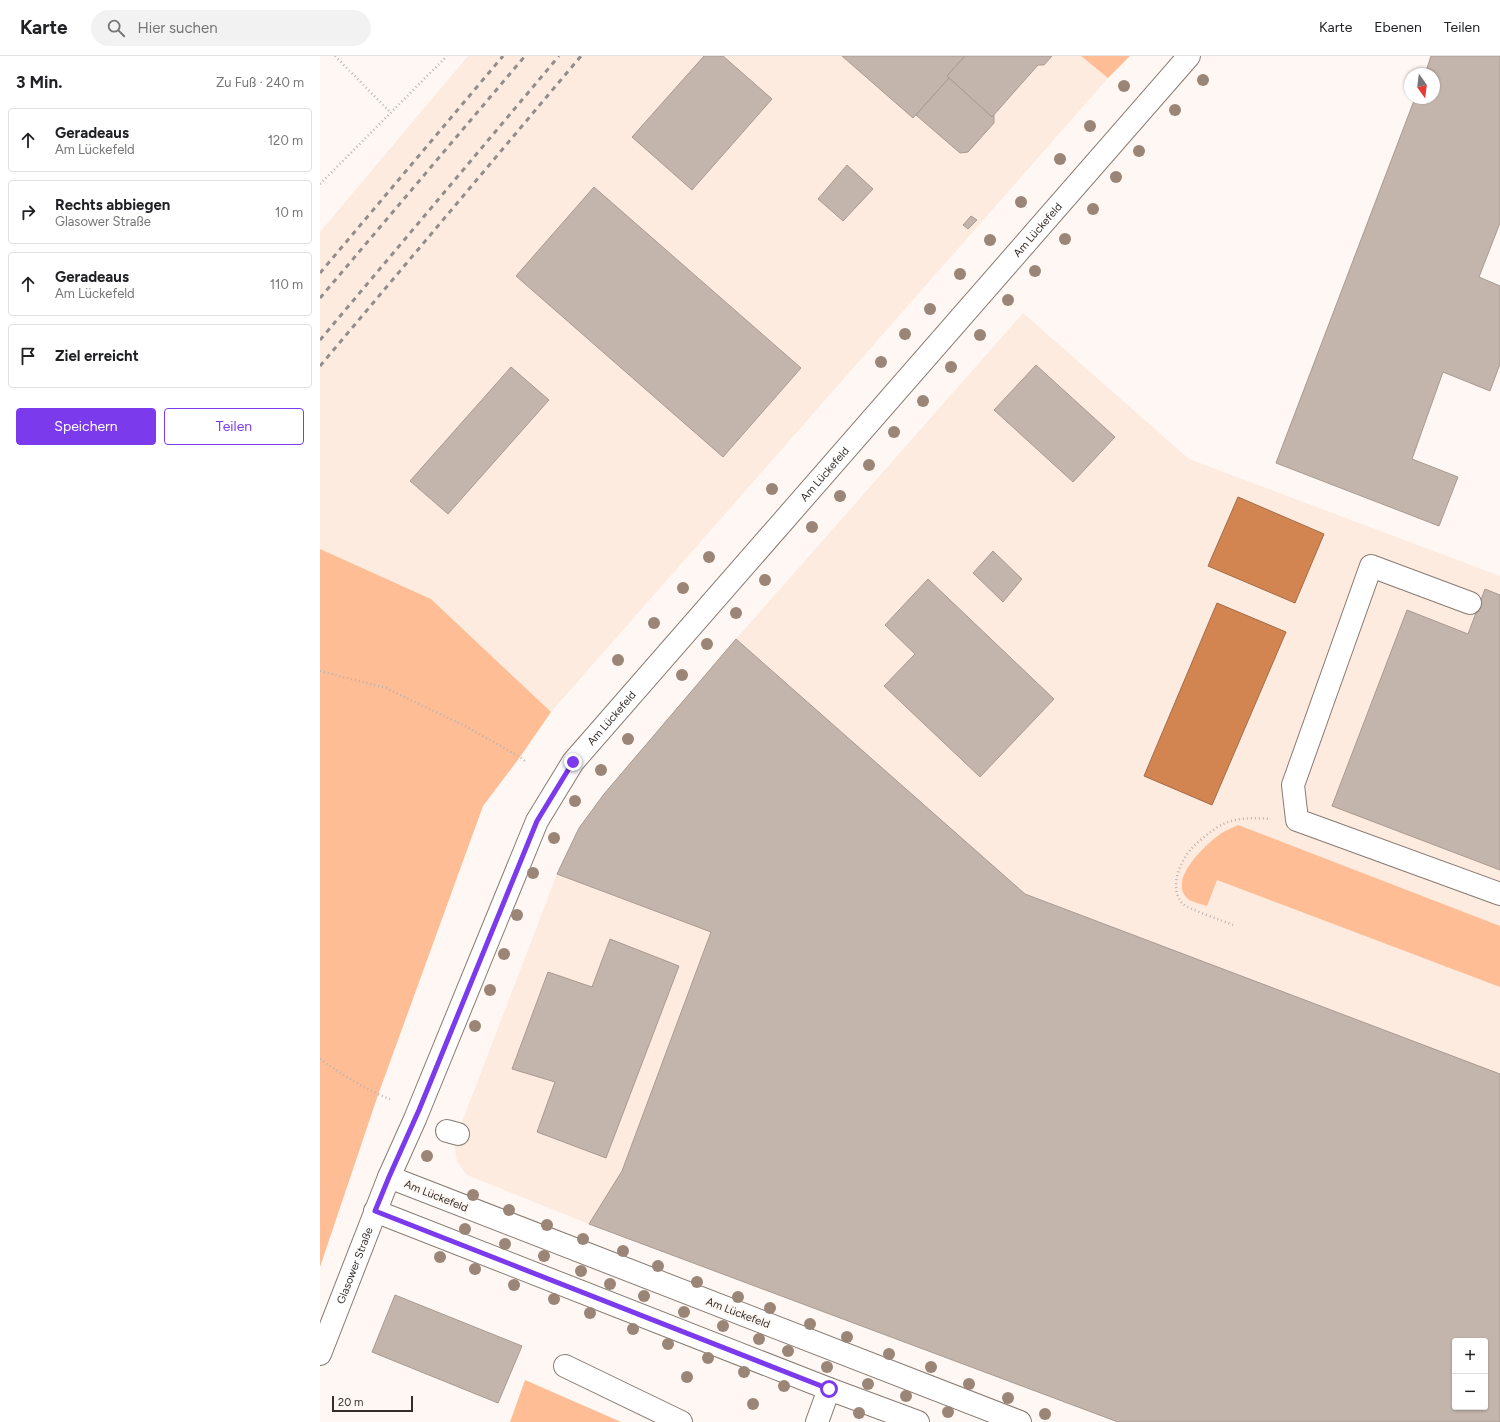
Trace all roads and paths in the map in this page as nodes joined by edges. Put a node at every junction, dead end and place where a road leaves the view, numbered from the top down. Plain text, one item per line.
1 (335, 56) edge
2 (447, 56) edge
3 (1189, 56) edge
4 (391, 112) junction
5 (320, 184) edge
6 (1470, 603) dead end
7 (320, 671) edge
8 (526, 762) dead end
9 (1297, 820) junction
10 (1500, 894) edge
11 (1233, 925) dead end
12 (320, 1059) edge
13 (390, 1099) dead end
14 (389, 1177) junction
15 (375, 1211) junction
16 (320, 1354) edge
17 (564, 1366) dead end
18 (829, 1389) junction
19 (681, 1422) edge
20 (817, 1422) edge
21 (918, 1422) edge
22 (1020, 1422) edge

1 - 4 path
2 - 4 path
3 - 14 street, Am Lückefeld
4 - 5 path
6 - 9 street
7 - 8 path
9 - 10 street
9 - 11 path
12 - 13 path
14 - 15 street, Glasower Straße
14 - 22 street, Am Lückefeld
15 - 16 street, Glasower Straße
15 - 18 street
17 - 19 street
18 - 20 street
18 - 21 street

